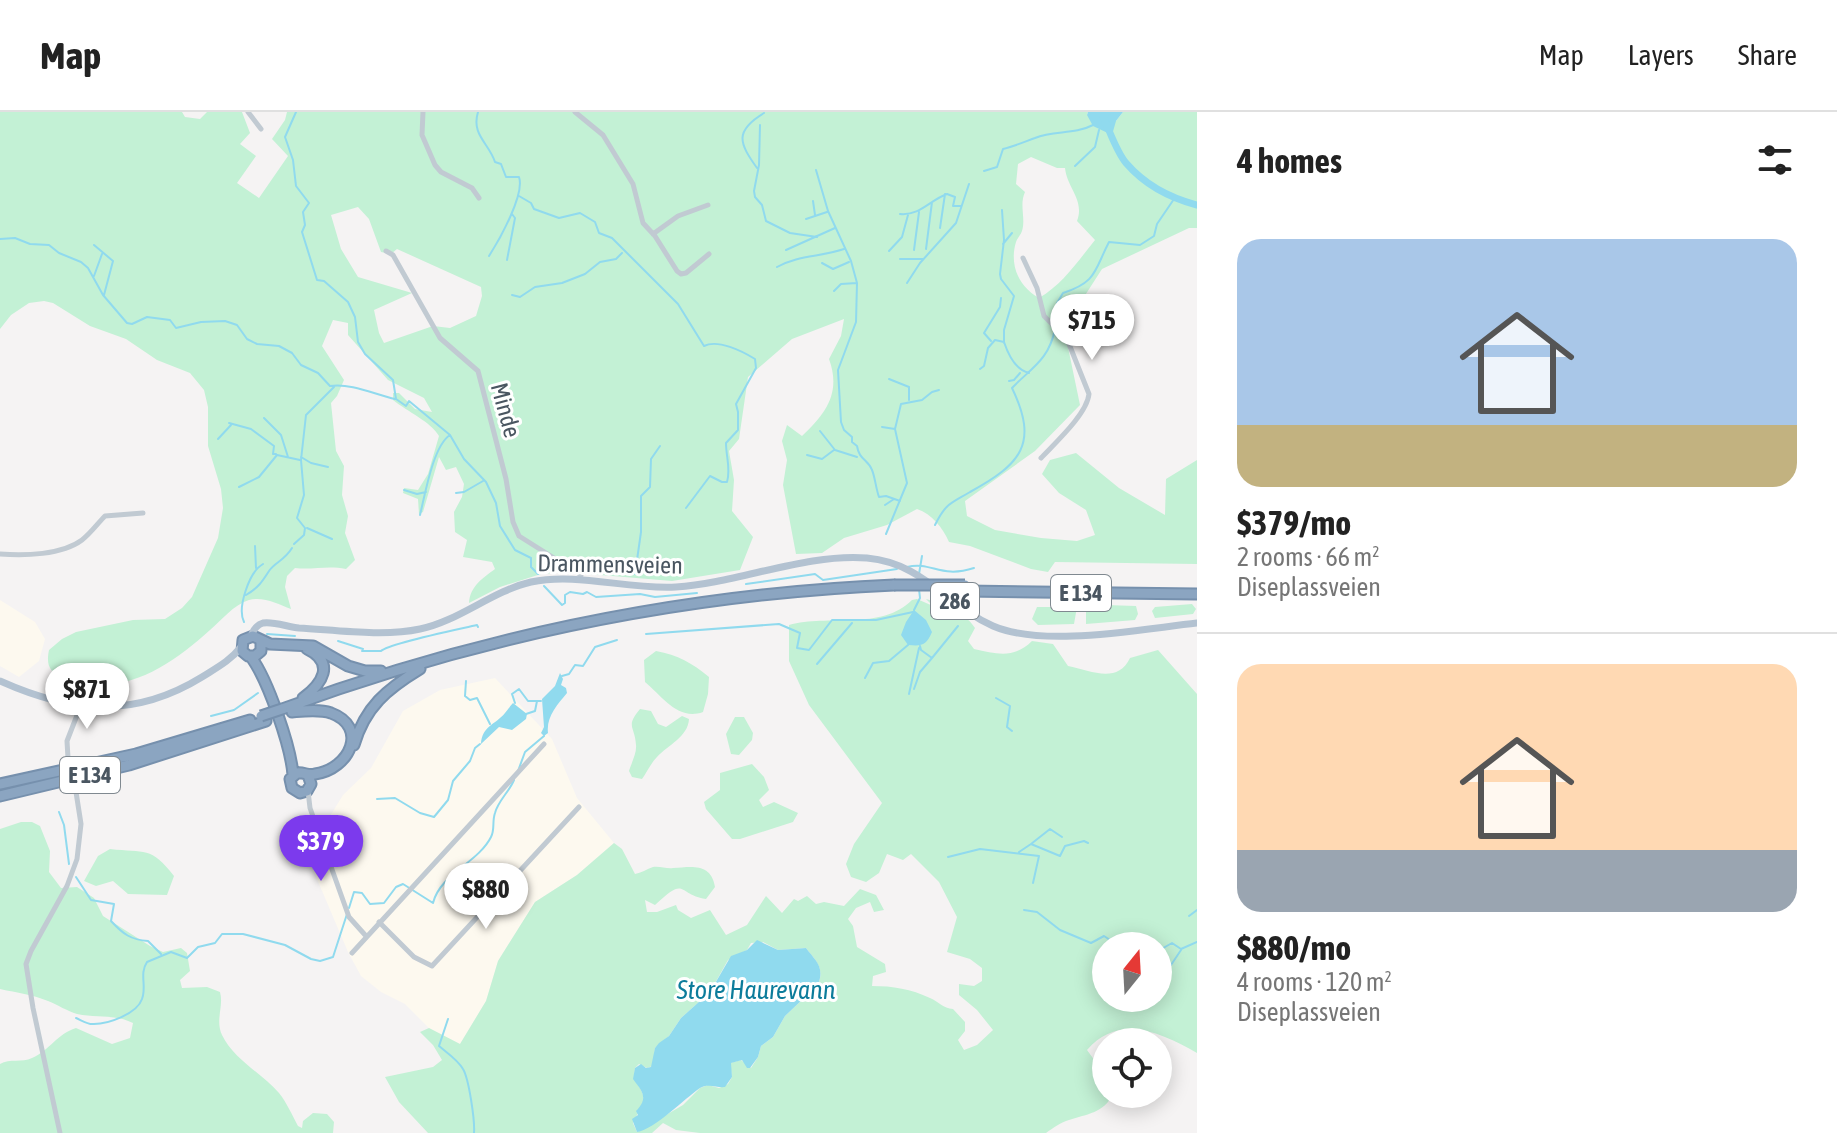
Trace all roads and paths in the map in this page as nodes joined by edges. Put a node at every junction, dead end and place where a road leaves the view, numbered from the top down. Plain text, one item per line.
1 (248, 112) edge
2 (423, 112) edge
3 (575, 112) edge
4 (261, 129) dead end
5 (479, 198) dead end
6 (708, 205) dead end
7 (653, 234) junction
8 (386, 251) dead end
9 (709, 254) dead end
10 (1023, 258) dead end
11 (1041, 458) dead end
12 (143, 513) dead end
13 (0, 554) edge
14 (581, 577) junction
15 (894, 588) junction
16 (965, 588) junction
17 (1197, 588) edge
18 (1197, 594) edge
19 (1197, 623) edge
20 (253, 647) junction
21 (420, 669) junction
22 (394, 670) junction
23 (0, 681) edge
24 (81, 705) junction
25 (289, 710) junction
26 (262, 719) junction
27 (544, 744) dead end
28 (304, 779) junction
29 (0, 784) edge
30 (297, 792) junction
31 (0, 796) edge
32 (579, 807) dead end
33 (310, 808) junction
34 (379, 922) junction
35 (366, 936) junction
36 (352, 953) dead end
37 (60, 1133) edge

1 - 4 street
2 - 5 street
3 - 7 street
6 - 7 street
7 - 9 street
8 - 14 street, Minde
10 - 11 street
12 - 13 street
14 - 19 main road, Drammensveien / 286
14 - 20 main road, Drammensveien / 286
15 - 16 highway, E 134, bridge
15 - 21 highway, E 134
15 - 22 highway, E 134
16 - 17 highway, E 134
16 - 18 highway, E 134
20 - 22 highway, E 134
20 - 24 main road, Drammensveien / 286
20 - 25 highway
20 - 28 highway
21 - 25 highway, E 134
21 - 28 highway, E 134
22 - 25 highway, E 134
23 - 24 main road, Drammensveien / 286
24 - 37 street, bridge
25 - 26 highway, E 134, bridge
25 - 28 highway, E 134
26 - 29 highway, E 134
26 - 31 highway, E 134
27 - 34 street
28 - 30 highway, E 134
28 - 30 highway
28 - 33 street
30 - 33 street
32 - 34 street
33 - 35 street
34 - 35 street
35 - 36 street

